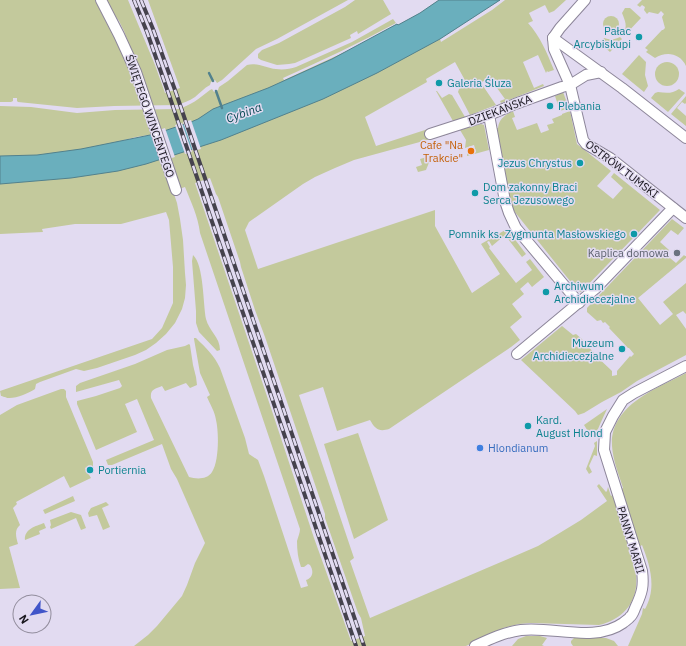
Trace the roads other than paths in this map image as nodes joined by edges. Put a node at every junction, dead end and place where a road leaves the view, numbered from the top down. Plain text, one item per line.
1 (101, 0) edge
2 (585, 0) edge
3 (553, 38) junction
4 (601, 72) junction
5 (570, 85) junction
6 (489, 115) junction
7 (430, 134) dead end
8 (686, 138) edge
9 (176, 190) dead end
10 (673, 208) junction
11 (686, 218) edge
12 (579, 303) junction
13 (517, 354) dead end
14 (686, 366) edge
15 (475, 646) edge

1 - 9 street, ŚWIĘTEGO WINCENTEGO
2 - 3 street
3 - 4 street
3 - 5 street, OSTRÓW TUMSKI
4 - 5 street
4 - 8 street
5 - 6 street, DZIEKAŃSKA
5 - 10 street, OSTRÓW TUMSKI
6 - 7 street, DZIEKAŃSKA
6 - 12 street
10 - 11 street, OSTRÓW TUMSKI
10 - 12 street
12 - 13 street
14 - 15 street, PANNY MARII

